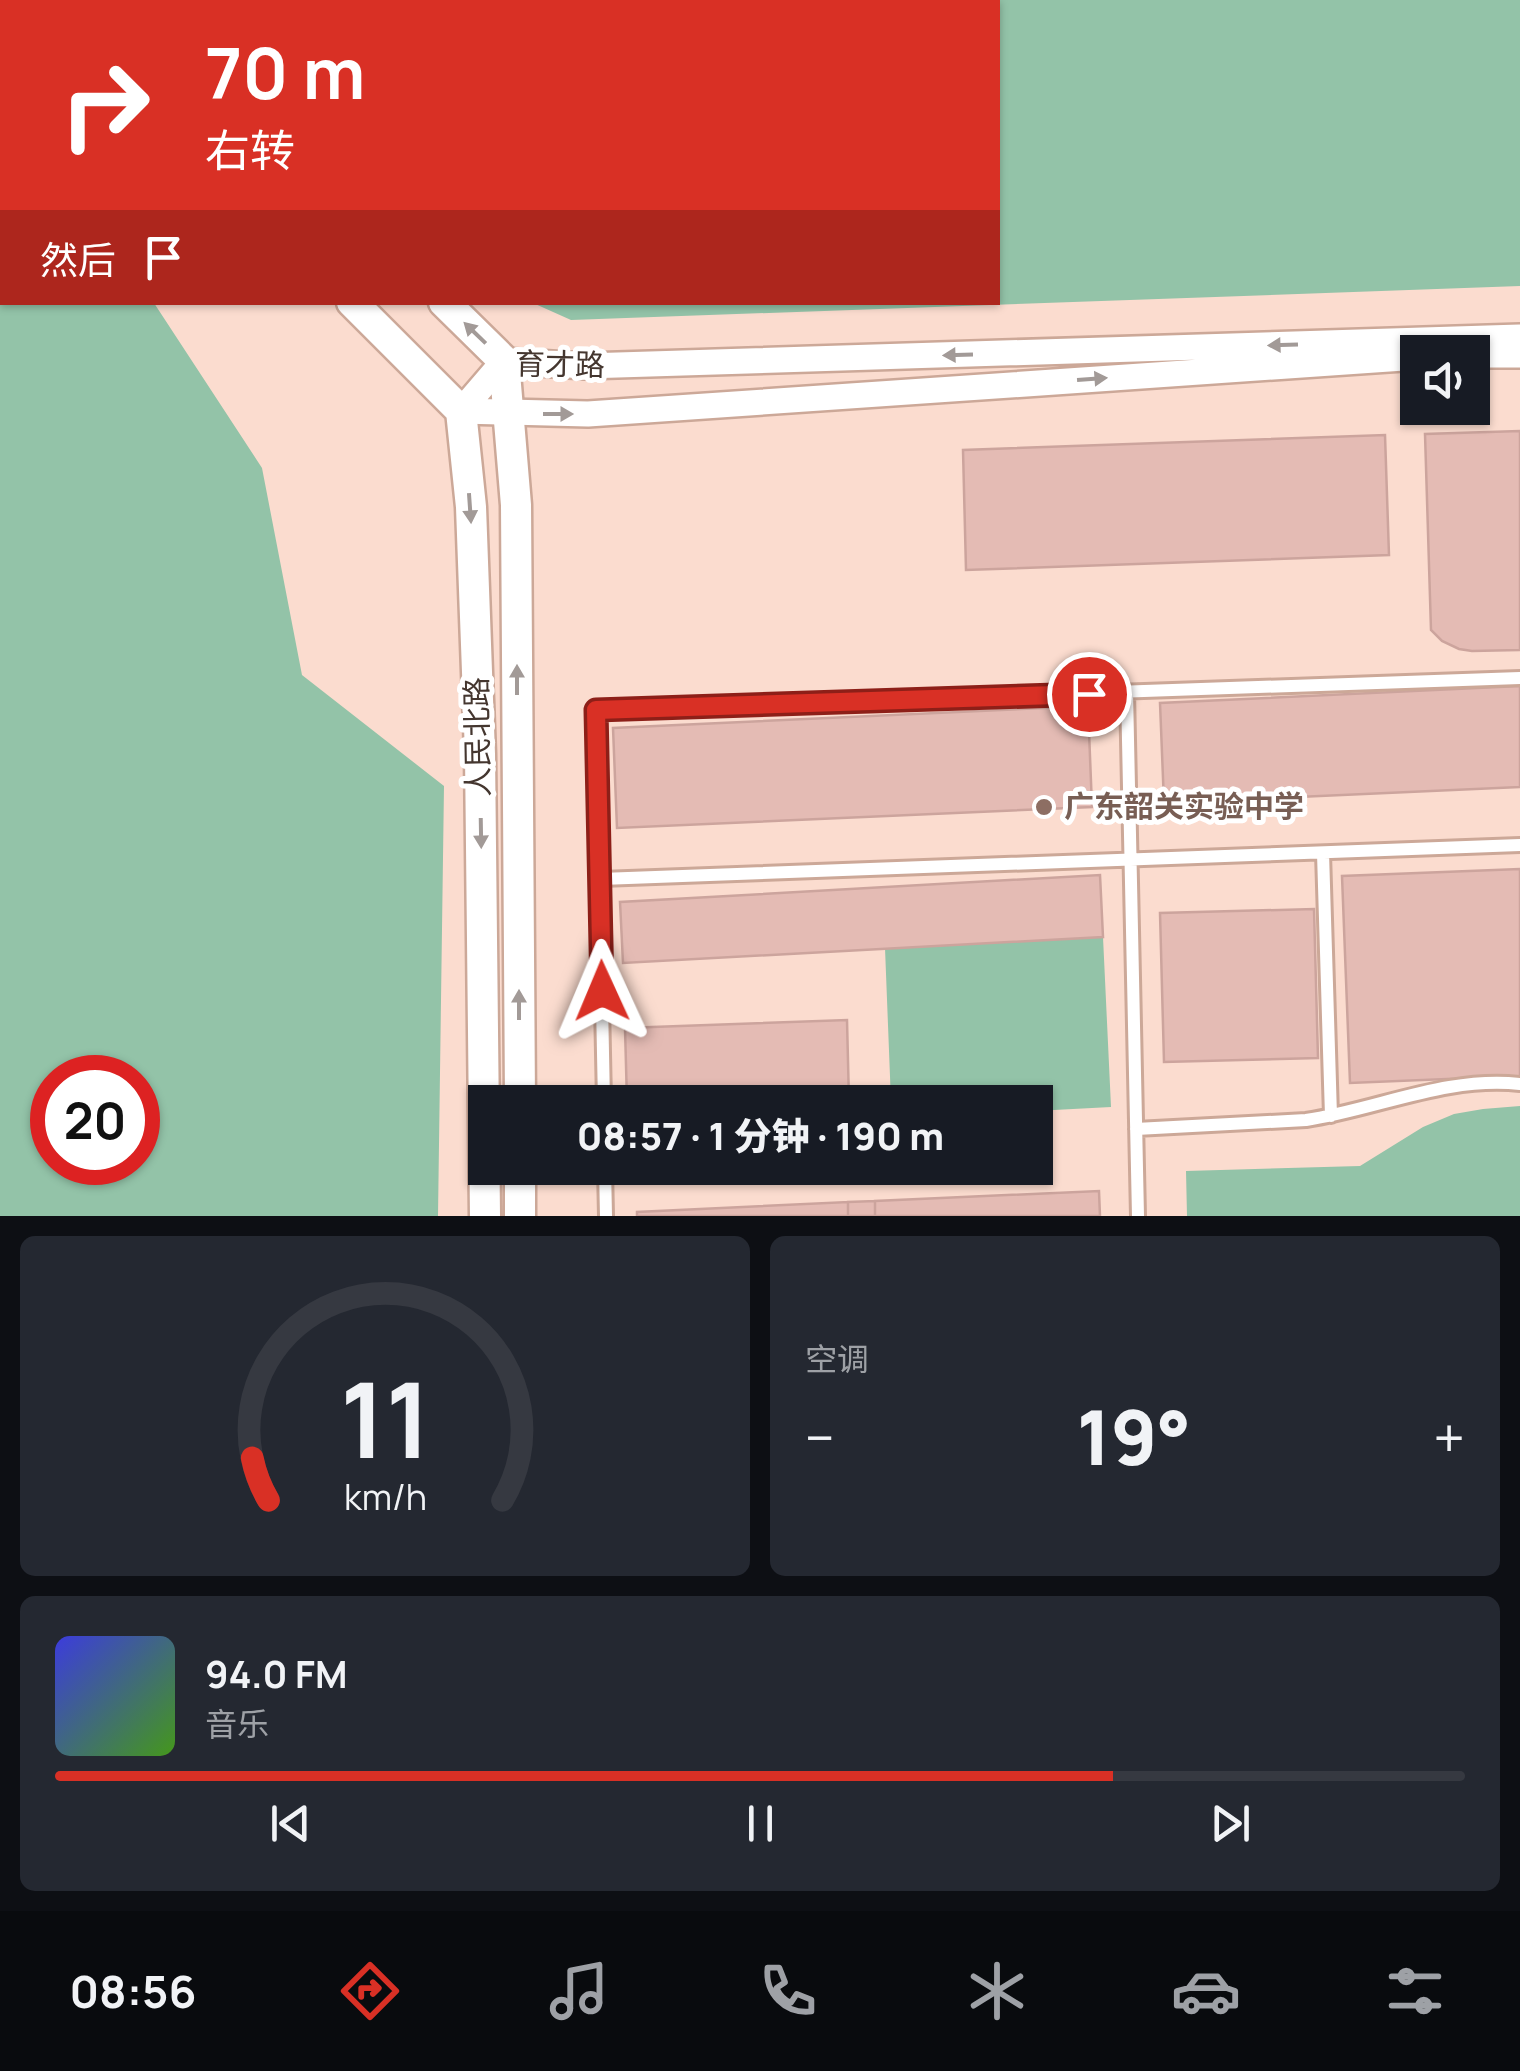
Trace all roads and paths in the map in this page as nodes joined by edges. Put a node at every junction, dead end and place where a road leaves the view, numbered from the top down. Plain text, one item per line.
1 (355, 305) edge
2 (447, 305) edge
3 (1520, 337) edge
4 (1520, 355) edge
5 (1490, 356) edge
6 (1400, 359) edge
7 (504, 361) junction
8 (460, 411) junction
9 (509, 414) junction
10 (1520, 678) edge
11 (1127, 692) junction
12 (1520, 845) edge
13 (1323, 853) junction
14 (1131, 860) junction
15 (600, 879) junction
16 (1520, 1084) edge
17 (520, 1085) edge
18 (604, 1085) edge
19 (1330, 1116) junction
20 (1136, 1129) junction
21 (520, 1185) edge
22 (606, 1185) edge
23 (484, 1216) edge
24 (520, 1216) edge
25 (606, 1216) edge
26 (1138, 1216) edge

1 - 8 street
7 -> 2 street
3 -> 7 street, 育才路
4 - 5 street
9 -> 6 street, 育才路
7 - 8 street, 育才路
7 - 9 street, 人民北路
8 - 9 street, 育才路
8 -> 23 street, 人民北路
17 -> 9 street, 人民北路
10 - 11 lane
11 - 14 lane
11 - 15 lane
12 - 13 lane
13 - 14 lane
13 - 19 lane
14 - 15 lane
14 - 20 lane
15 - 18 lane
16 - 19 lane
19 - 20 lane
20 - 26 lane
21 - 24 street
22 - 25 lane

